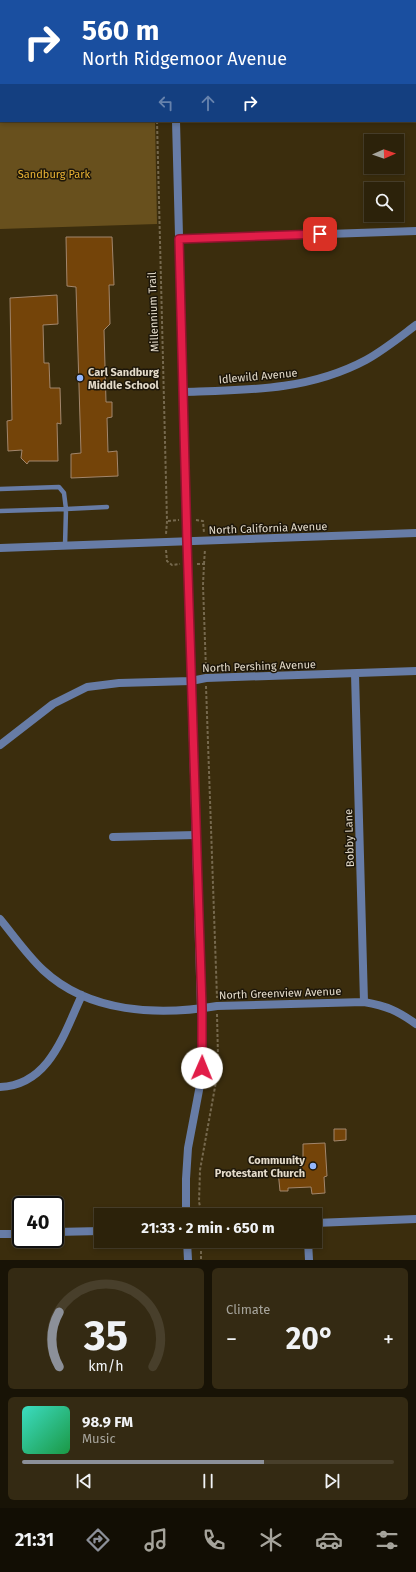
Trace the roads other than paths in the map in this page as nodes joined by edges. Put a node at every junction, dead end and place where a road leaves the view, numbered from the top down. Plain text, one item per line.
1 (176, 122) edge
2 (416, 231) edge
3 (179, 239) junction
4 (416, 325) edge
5 (182, 392) junction
6 (0, 489) edge
7 (108, 507) dead end
8 (66, 509) junction
9 (0, 511) edge
10 (416, 533) edge
11 (187, 542) junction
12 (65, 546) junction
13 (0, 548) edge
14 (416, 671) edge
15 (355, 674) junction
16 (191, 681) junction
17 (0, 744) edge
18 (196, 835) junction
19 (113, 837) dead end
20 (0, 919) edge
21 (82, 995) junction
22 (364, 1002) junction
23 (202, 1008) junction
24 (416, 1024) edge
25 (0, 1087) edge
26 (186, 1208) edge
27 (416, 1219) edge
28 (322, 1223) edge
29 (94, 1231) edge
30 (64, 1232) edge
31 (0, 1234) edge
32 (12, 1234) edge
33 (187, 1248) edge
34 (308, 1248) edge
35 (188, 1260) edge
36 (309, 1260) edge

1 - 3 street
2 - 3 street
3 - 5 street
4 - 5 street, Idlewild Avenue
5 - 11 street
6 - 8 lane
7 - 8 lane
8 - 9 lane
8 - 12 lane
10 - 11 street, North California Avenue
11 - 12 street, North California Avenue
11 - 16 street
12 - 13 street, North California Avenue
14 - 15 street, North Pershing Avenue
15 - 16 street, North Pershing Avenue
15 - 22 street, Bobby Lane
16 - 17 street, North Pershing Avenue
16 - 18 street
18 - 19 street
18 - 23 street
20 - 21 street, North Greenview Avenue
21 - 23 street, North Greenview Avenue
21 - 25 street
22 - 23 street, North Greenview Avenue
22 - 24 street, North Greenview Avenue
23 - 26 street
27 - 28 street
29 - 30 street
31 - 32 street
33 - 35 street
34 - 36 street

